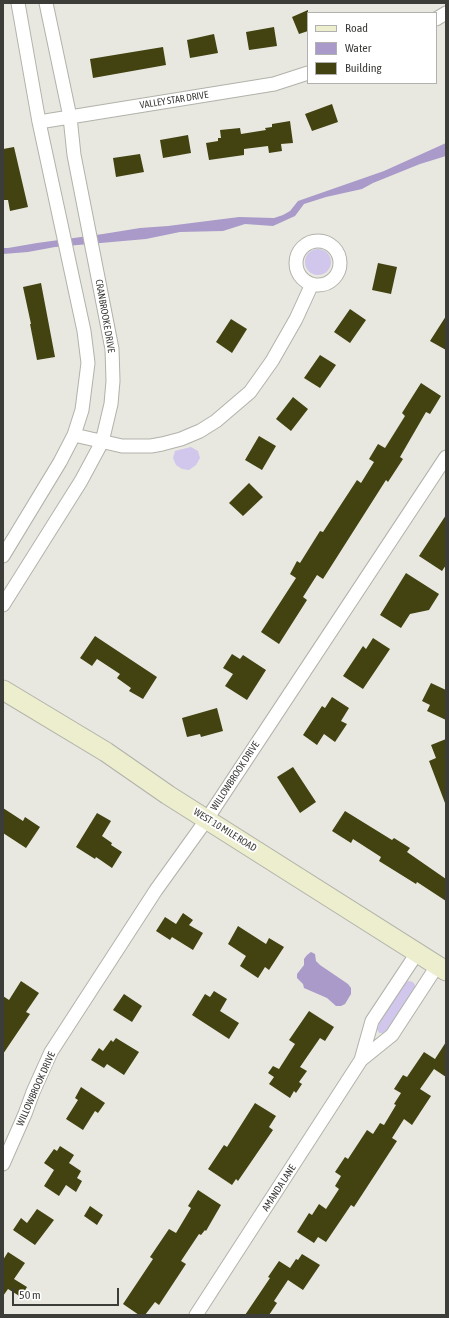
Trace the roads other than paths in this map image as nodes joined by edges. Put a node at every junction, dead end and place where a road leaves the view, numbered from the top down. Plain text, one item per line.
1 (18, 3) edge
2 (46, 3) edge
3 (446, 13) edge
4 (437, 18) edge
5 (307, 73) edge
6 (70, 117) junction
7 (40, 122) junction
8 (312, 284) dead end
9 (74, 435) junction
10 (102, 442) junction
11 (446, 457) edge
12 (3, 556) edge
13 (3, 605) edge
14 (3, 690) edge
15 (207, 819) junction
16 (416, 953) junction
17 (441, 969) edge
18 (361, 1060) junction
19 (3, 1164) edge
20 (196, 1315) edge

1 - 7 street
2 - 6 street, CRANBROOKE DRIVE
3 - 4 street
5 - 6 street, VALLEY STAR DRIVE
6 - 7 street, VALLEY STAR DRIVE
6 - 10 street, CRANBROOKE DRIVE
7 - 9 street
8 - 10 street
9 - 10 street
9 - 12 street
10 - 13 street, CRANBROOKE DRIVE
11 - 15 street, WILLOWBROOK DRIVE
14 - 15 main road, WEST 10 MILE ROAD
15 - 16 main road, WEST 10 MILE ROAD
15 - 19 street, WILLOWBROOK DRIVE
16 - 17 main road, WEST 10 MILE ROAD
16 - 18 street, AMANDA LANE
17 - 18 street, AMANDA LANE
18 - 20 street, AMANDA LANE

